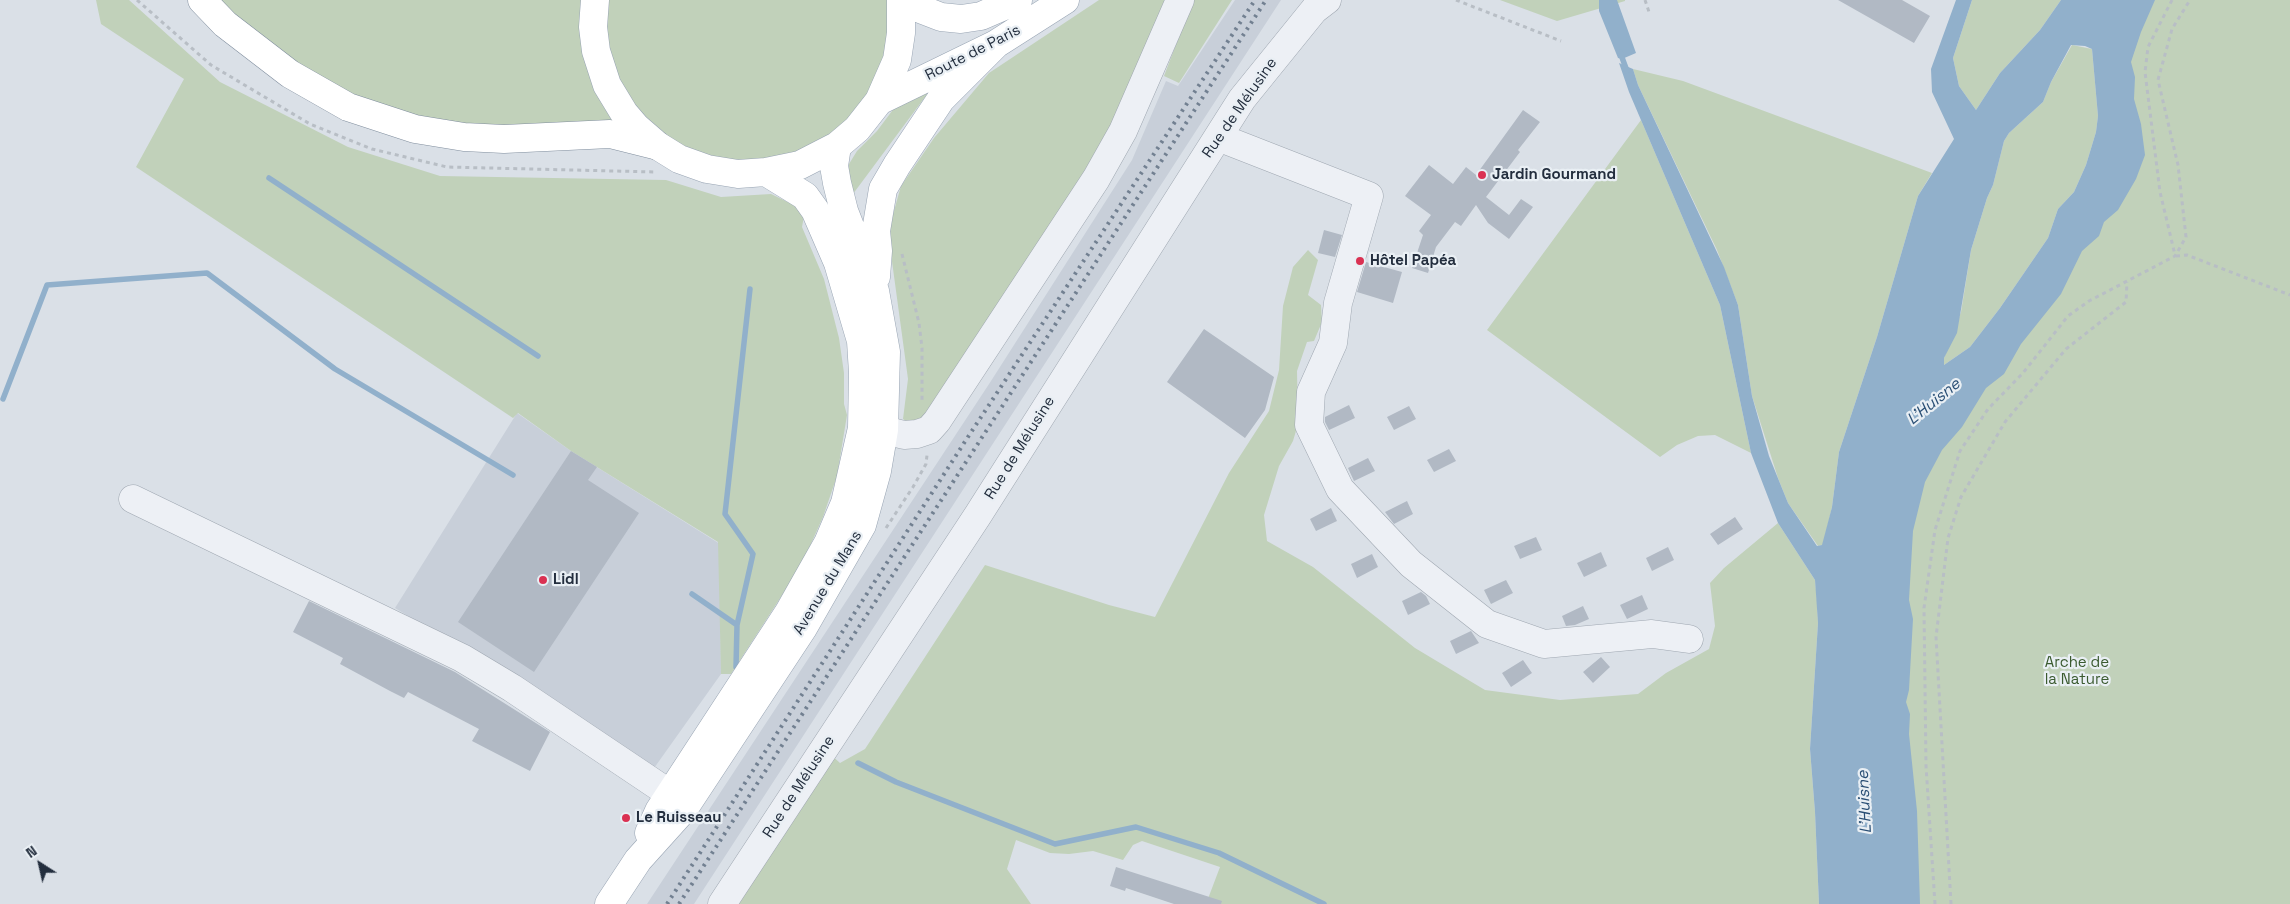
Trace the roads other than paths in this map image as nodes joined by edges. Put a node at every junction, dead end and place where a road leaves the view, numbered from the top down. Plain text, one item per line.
1 (202, 0) edge
2 (595, 0) edge
3 (1018, 0) edge
4 (1065, 0) edge
5 (1180, 0) edge
6 (1327, 0) edge
7 (901, 1) edge
8 (996, 44) junction
9 (879, 101) junction
10 (1218, 137) junction
11 (658, 146) junction
12 (837, 146) junction
13 (766, 172) junction
14 (875, 291) junction
15 (884, 430) junction
16 (133, 499) dead end
17 (1689, 639) dead end
18 (670, 794) junction
19 (638, 860) junction
20 (609, 904) edge
21 (722, 904) edge

1 - 11 main road
2 - 11 main road
3 - 7 main road, Route de Paris
4 - 8 main road, Route de Paris
5 - 15 street
6 - 10 street, Rue de Mélusine
7 - 9 main road
8 - 9 main road, Route de Paris
8 - 14 main road
9 - 12 main road
10 - 17 street
10 - 21 street, Rue de Mélusine
11 - 13 main road
12 - 13 main road
12 - 14 main road, Avenue du Mans
13 - 18 main road, Avenue du Mans
14 - 15 main road, Avenue du Mans
15 - 19 main road, Avenue du Mans
16 - 18 street
18 - 19 main road, Avenue du Mans
19 - 20 main road, Avenue du Mans

